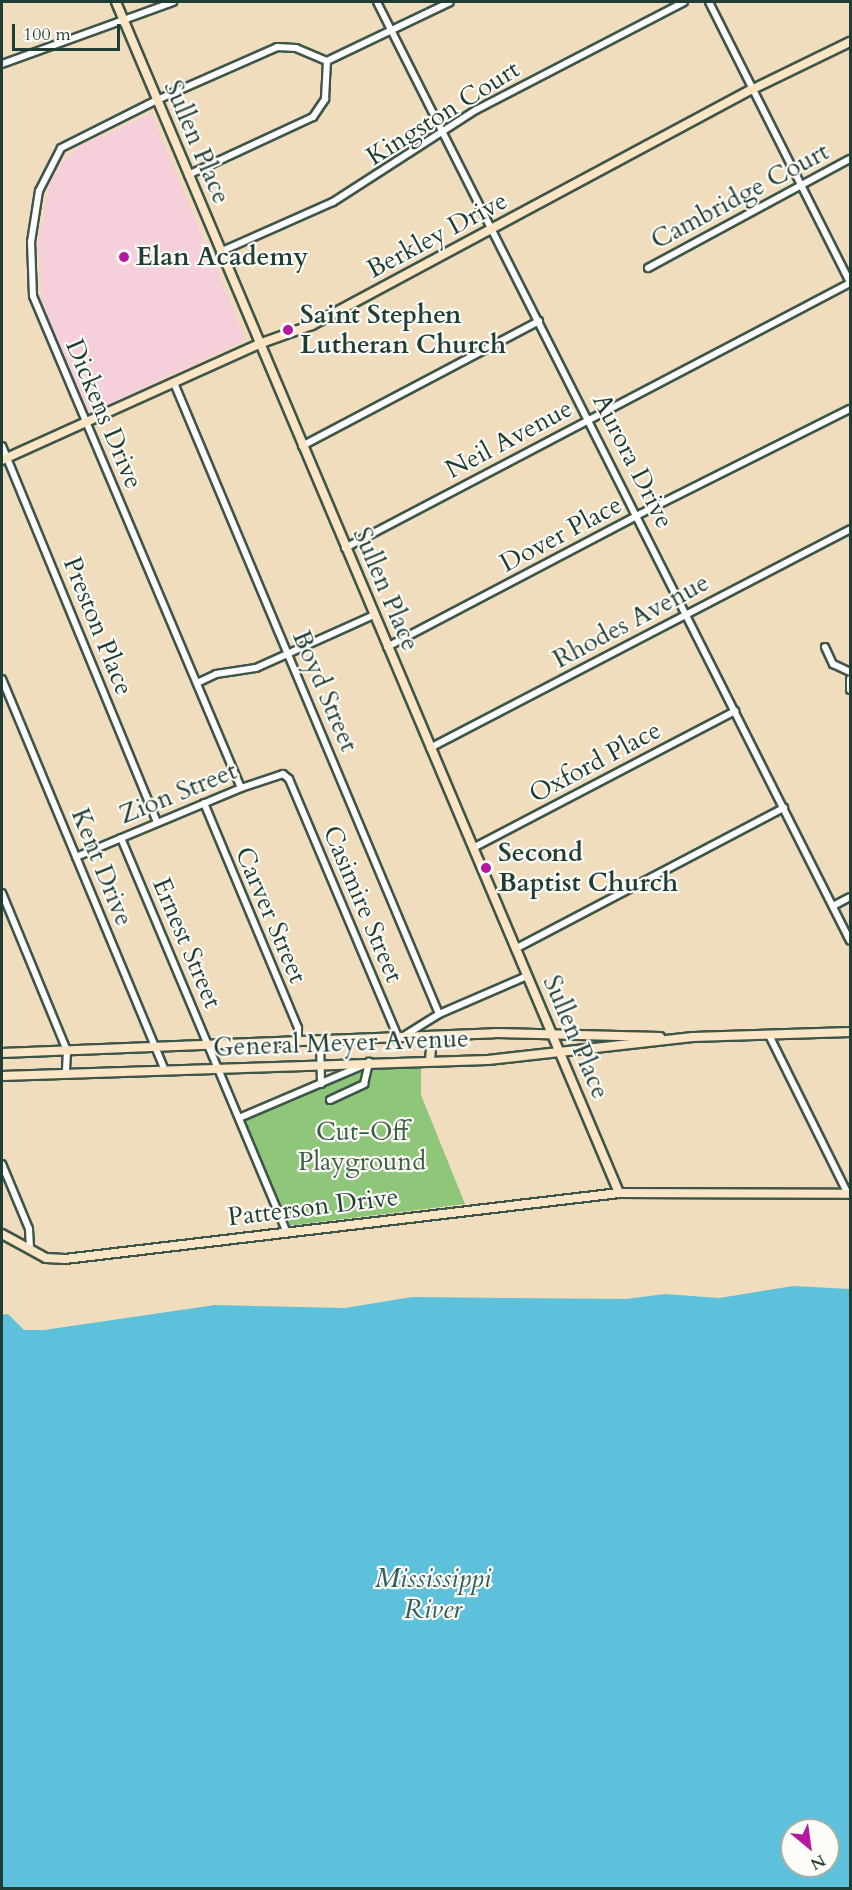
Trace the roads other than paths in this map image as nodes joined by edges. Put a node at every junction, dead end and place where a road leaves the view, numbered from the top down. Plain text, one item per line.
1 (116, 2) edge
2 (173, 2) edge
3 (377, 2) edge
4 (450, 2) edge
5 (684, 2) edge
6 (709, 2) edge
7 (125, 22) junction
8 (392, 31) junction
9 (850, 42) edge
10 (327, 61) junction
11 (2, 64) edge
12 (751, 90) junction
13 (157, 100) junction
14 (443, 132) junction
15 (850, 159) edge
16 (188, 175) junction
17 (799, 184) junction
18 (493, 229) junction
19 (220, 252) junction
20 (648, 268) dead end
21 (850, 283) edge
22 (539, 321) junction
23 (259, 344) junction
24 (174, 382) junction
25 (850, 409) edge
26 (589, 418) junction
27 (87, 422) junction
28 (2, 446) edge
29 (302, 446) junction
30 (4, 459) edge
31 (638, 515) junction
32 (850, 529) edge
33 (345, 548) junction
34 (687, 613) junction
35 (374, 615) junction
36 (387, 647) junction
37 (825, 647) dead end
38 (288, 653) junction
39 (850, 672) edge
40 (2, 679) edge
41 (850, 679) edge
42 (197, 683) junction
43 (850, 690) edge
44 (735, 711) junction
45 (430, 748) junction
46 (292, 785) joint
47 (241, 788) junction
48 (204, 803) junction
49 (784, 808) junction
50 (157, 822) junction
51 (122, 838) junction
52 (473, 848) junction
53 (76, 857) junction
54 (2, 893) edge
55 (850, 897) edge
56 (833, 906) junction
57 (850, 941) edge
58 (515, 949) junction
59 (527, 976) junction
60 (439, 1014) junction
61 (850, 1032) edge
62 (551, 1033) junction
63 (769, 1035) junction
64 (399, 1038) junction
65 (681, 1038) junction
66 (432, 1039) junction
67 (298, 1042) junction
68 (320, 1042) junction
69 (155, 1047) junction
70 (209, 1047) junction
71 (67, 1051) junction
72 (558, 1051) junction
73 (2, 1053) edge
74 (430, 1060) junction
75 (369, 1062) junction
76 (319, 1065) junction
77 (218, 1068) junction
78 (165, 1070) junction
79 (66, 1073) junction
80 (2, 1076) edge
81 (321, 1084) junction
82 (330, 1100) dead end
83 (239, 1118) junction
84 (2, 1164) edge
85 (619, 1192) junction
86 (849, 1194) edge
87 (286, 1230) junction
88 (2, 1234) edge
89 (30, 1248) junction

1 - 7 street, Sullen Place
2 - 7 street
3 - 8 street, Aurora Drive
4 - 8 street
5 - 14 street, Kingston Court
6 - 12 street
7 - 11 street
7 - 13 street, Sullen Place
8 - 10 street
8 - 14 street, Aurora Drive
9 - 12 street, Berkley Drive
10 - 13 street, Dickens Drive
10 - 16 street
12 - 17 street
12 - 18 street, Berkley Drive
13 - 16 street, Sullen Place
13 - 27 street, Dickens Drive
14 - 18 street, Aurora Drive
14 - 19 street, Kingston Court
15 - 17 street, Cambridge Court
16 - 19 street, Sullen Place
17 - 20 street, Cambridge Court
17 - 21 street
18 - 22 street, Aurora Drive
18 - 23 street, Berkley Drive
19 - 23 street, Sullen Place
21 - 26 street, Neil Avenue
22 - 26 street, Aurora Drive
22 - 29 street
23 - 24 street, Berkley Drive
23 - 29 street, Sullen Place
24 - 27 street, Berkley Drive
24 - 38 street, Boyd Street
25 - 31 street, Dover Place
26 - 31 street, Aurora Drive
26 - 33 street, Neil Avenue
27 - 30 street, Berkley Drive
27 - 42 street, Dickens Drive
28 - 30 street, Preston Place
29 - 33 street, Sullen Place
30 - 50 street, Preston Place
31 - 34 street, Aurora Drive
31 - 36 street, Dover Place
32 - 34 street, Rhodes Avenue
33 - 35 street, Sullen Place
34 - 44 street, Aurora Drive
34 - 45 street, Rhodes Avenue
35 - 36 street, Sullen Place
35 - 38 street
36 - 45 street, Sullen Place
37 - 39 street
38 - 42 street
38 - 60 street, Boyd Street
40 - 53 street, Kent Drive
41 - 43 street
42 - 47 street, Dickens Drive
44 - 49 street, Aurora Drive
44 - 52 street, Oxford Place
45 - 52 street, Sullen Place
46 - 47 street, Zion Street
46 - 64 street, Casimire Street
47 - 48 street, Zion Street
48 - 50 street, Zion Street
48 - 67 street, Carver Street
49 - 56 street, Aurora Drive
49 - 58 street
50 - 51 street, Zion Street
51 - 53 street, Zion Street
51 - 70 street, Ernest Street
52 - 58 street, Sullen Place
53 - 69 street, Kent Drive
54 - 71 street
55 - 56 street
56 - 57 street, Aurora Drive
58 - 59 street, Sullen Place
59 - 60 street
59 - 62 street, Sullen Place
60 - 64 street
61 - 63 street, General Meyer Avenue
62 - 65 street, General Meyer Avenue
62 - 66 street, General Meyer Avenue
62 - 72 street, Sullen Place
63 - 65 street, General Meyer Avenue
63 - 86 street
64 - 66 street, General Meyer Avenue
64 - 68 street, General Meyer Avenue
65 - 72 street, General Meyer Avenue
66 - 74 street
67 - 68 street, General Meyer Avenue
67 - 70 street, General Meyer Avenue
68 - 76 street
69 - 70 street, General Meyer Avenue
69 - 71 street, General Meyer Avenue
69 - 78 street, Kent Drive
70 - 77 street, Ernest Street
71 - 73 street, General Meyer Avenue
71 - 79 street
72 - 74 street, General Meyer Avenue
72 - 85 street, Sullen Place
74 - 75 street, General Meyer Avenue
75 - 76 street, General Meyer Avenue
75 - 81 street
75 - 82 street
76 - 77 street, General Meyer Avenue
76 - 81 street
77 - 78 street, General Meyer Avenue
77 - 83 street, Ernest Street
78 - 79 street, General Meyer Avenue
79 - 80 street, General Meyer Avenue
81 - 83 street
83 - 87 street, Ernest Street
84 - 89 street
85 - 86 street, Patterson Drive
85 - 87 street, Patterson Drive
87 - 89 street, Patterson Drive
88 - 89 street, Patterson Drive

